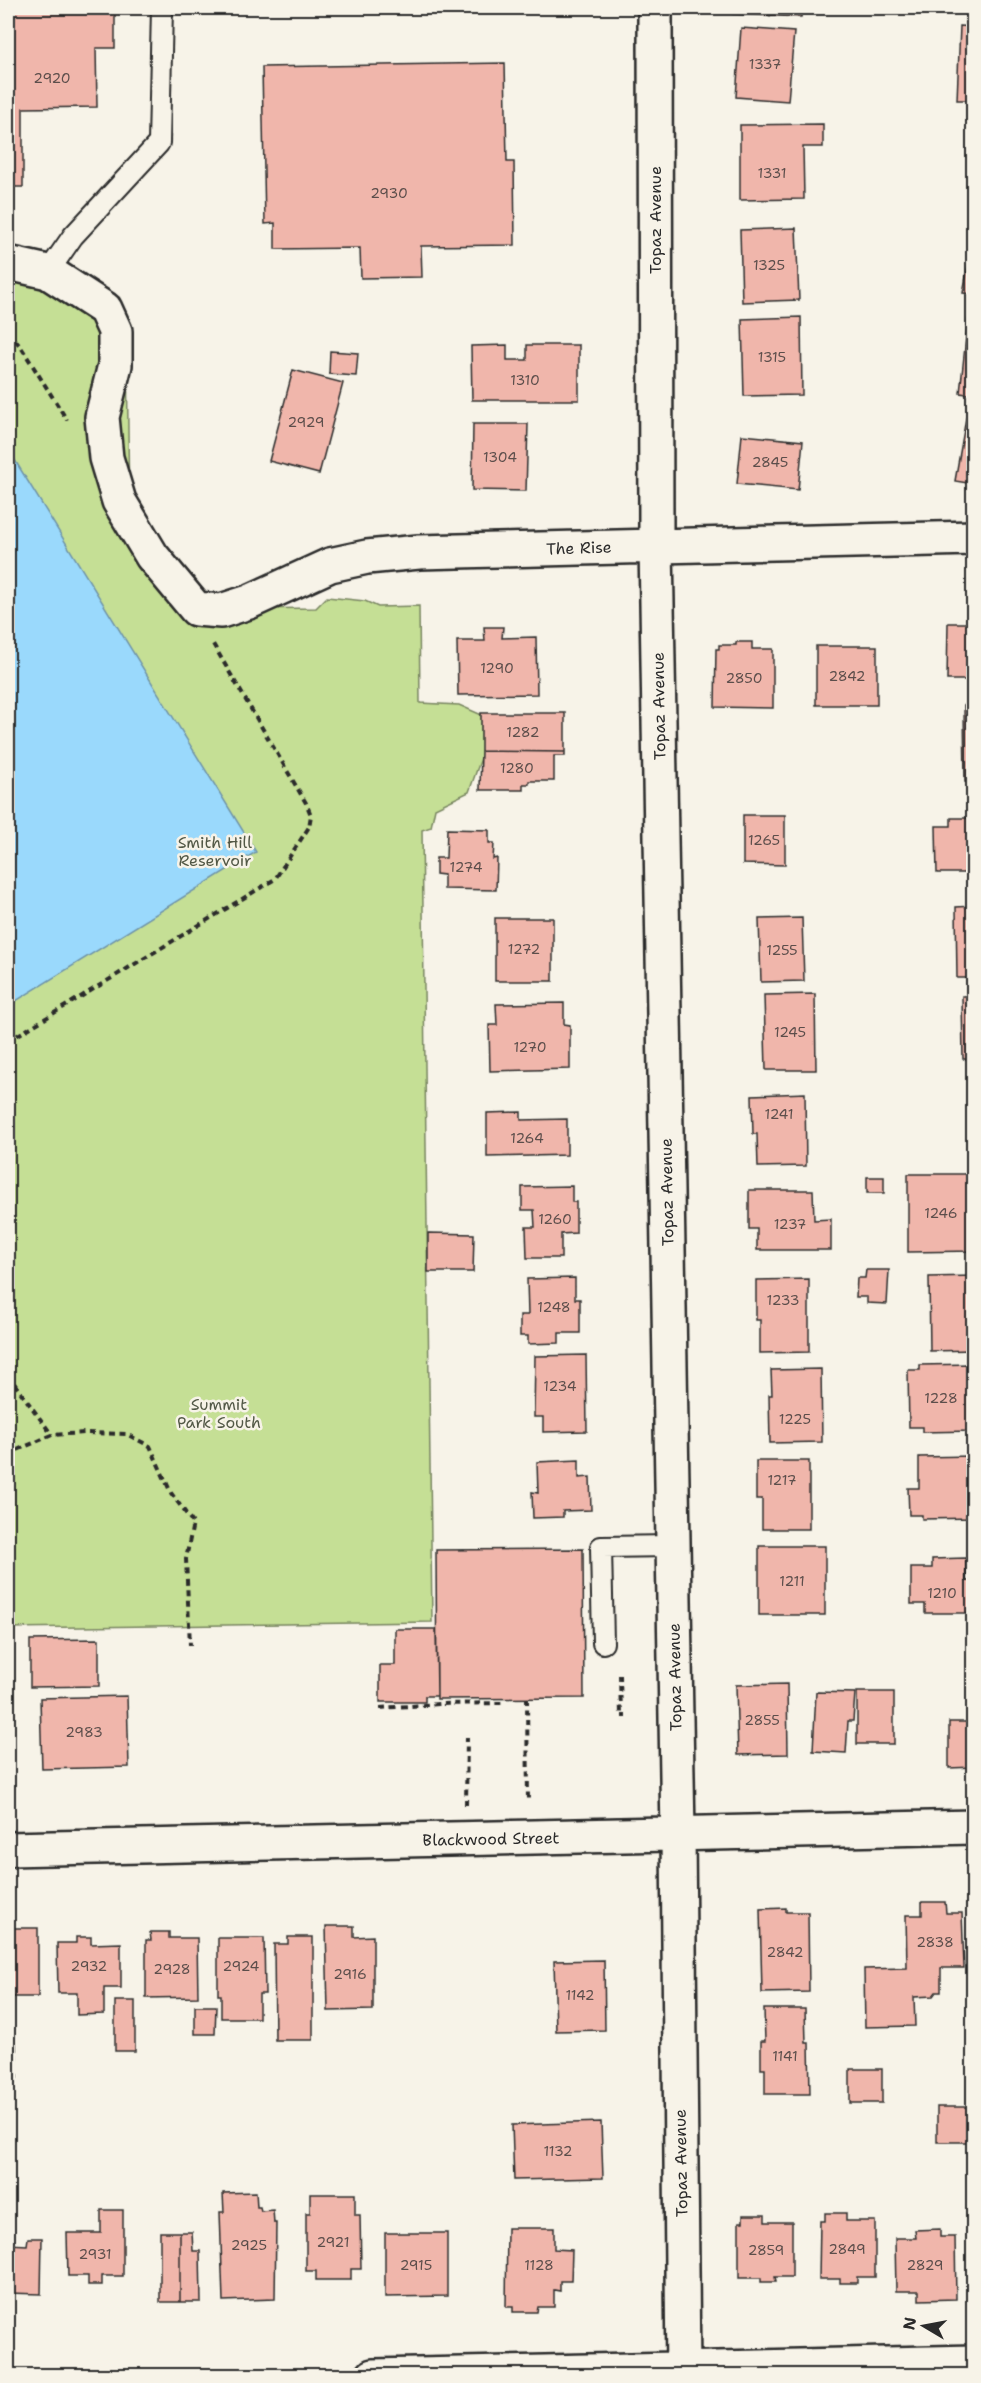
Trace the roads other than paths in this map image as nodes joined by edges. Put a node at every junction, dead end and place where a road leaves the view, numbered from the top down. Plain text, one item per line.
1 (162, 8) edge
2 (655, 8) edge
3 (8, 263) edge
4 (48, 272) junction
5 (974, 538) edge
6 (656, 545) junction
7 (673, 1546) junction
8 (603, 1643) dead end
9 (974, 1827) edge
10 (678, 1834) junction
11 (8, 1849) edge
12 (974, 2362) edge
13 (683, 2372) edge
14 (373, 2376) edge

1 - 4 lane
2 - 6 street, Topaz Avenue
3 - 4 street
4 - 6 street, The Rise
5 - 6 street, The Rise
6 - 7 street, Topaz Avenue
7 - 8 lane
7 - 10 street, Topaz Avenue
9 - 10 street, Blackwood Street
10 - 11 street, Blackwood Street
10 - 13 street, Topaz Avenue
12 - 13 street
13 - 14 street

